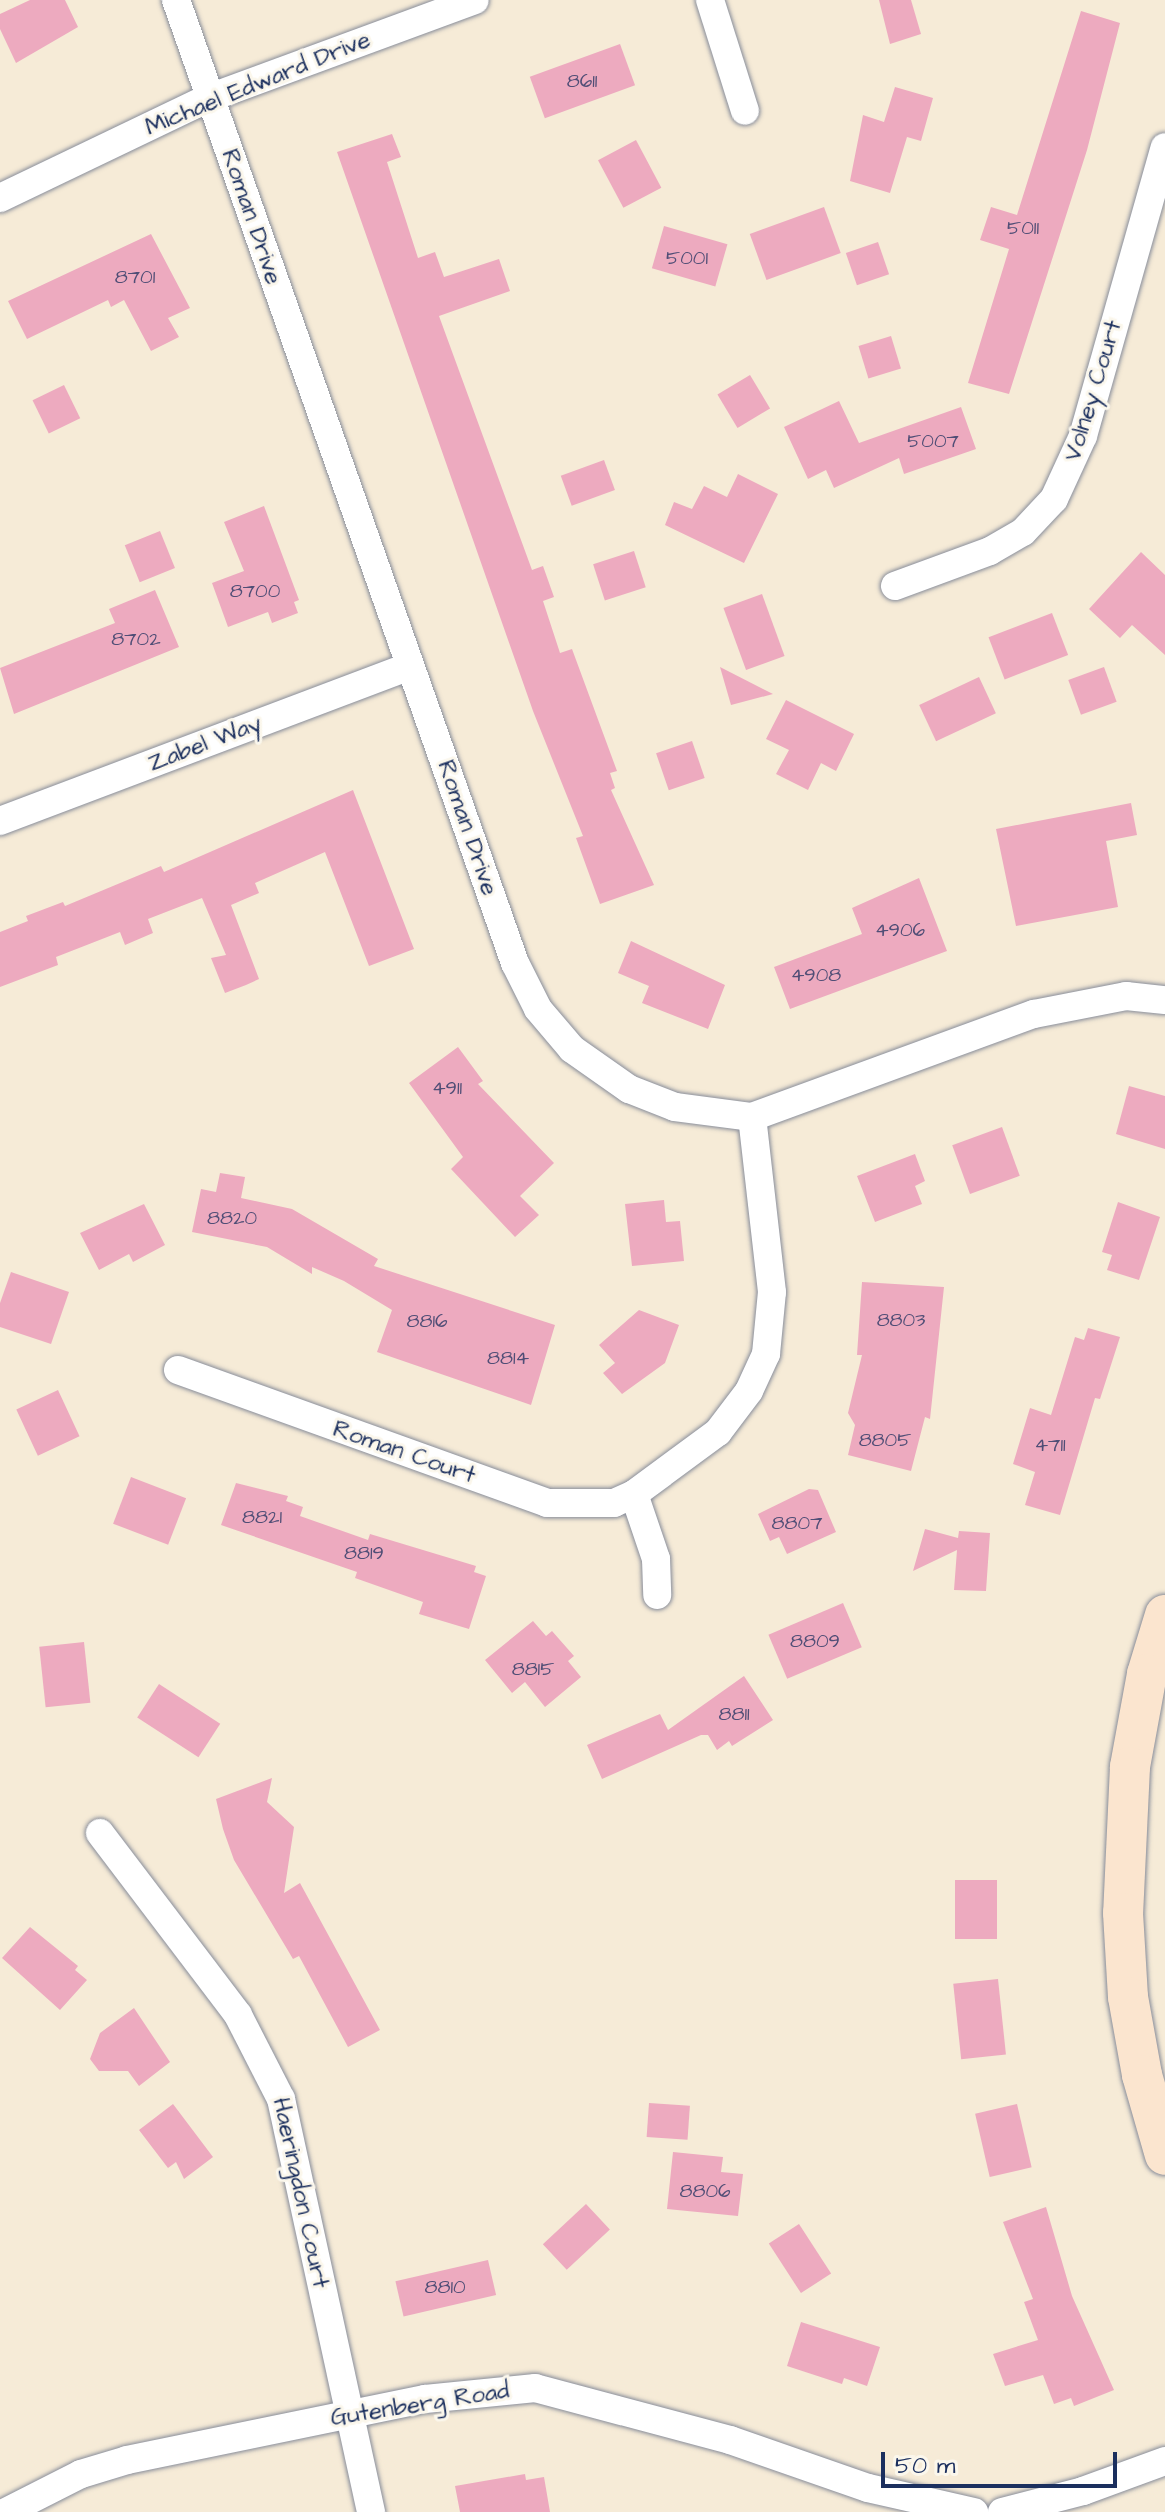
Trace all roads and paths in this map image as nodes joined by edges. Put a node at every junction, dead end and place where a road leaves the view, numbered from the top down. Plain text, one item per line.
1 (176, 0) edge
2 (475, 0) edge
3 (710, 0) edge
4 (209, 98) junction
5 (745, 111) dead end
6 (1165, 147) edge
7 (0, 198) edge
8 (895, 586) dead end
9 (410, 666) junction
10 (0, 821) edge
11 (1165, 1000) edge
12 (752, 1117) junction
13 (178, 1370) dead end
14 (634, 1494) junction
15 (657, 1595) dead end
16 (1165, 1615) edge
17 (100, 1833) dead end
18 (1165, 2155) edge
19 (348, 2415) junction
20 (1165, 2461) edge
21 (908, 2505) edge
22 (6, 2512) edge
23 (371, 2512) edge
24 (974, 2512) edge
25 (1002, 2512) edge

1 - 4 street, Roman Drive
2 - 4 street, Michael Edward Drive
3 - 5 street
4 - 7 street, Michael Edward Drive
4 - 9 street, Roman Drive
6 - 8 street, Volney Court
9 - 10 street, Zabel Way
9 - 12 street, Roman Drive
11 - 12 street, Roman Drive
12 - 14 street, Roman Court
13 - 14 street, Roman Court
14 - 15 street
16 - 18 street
17 - 19 street, Haeringdon Court
19 - 21 street, Gutenberg Road
19 - 22 street, Gutenberg Road
19 - 23 street, Haeringdon Court
20 - 25 street
21 - 24 street, Gutenberg Road

